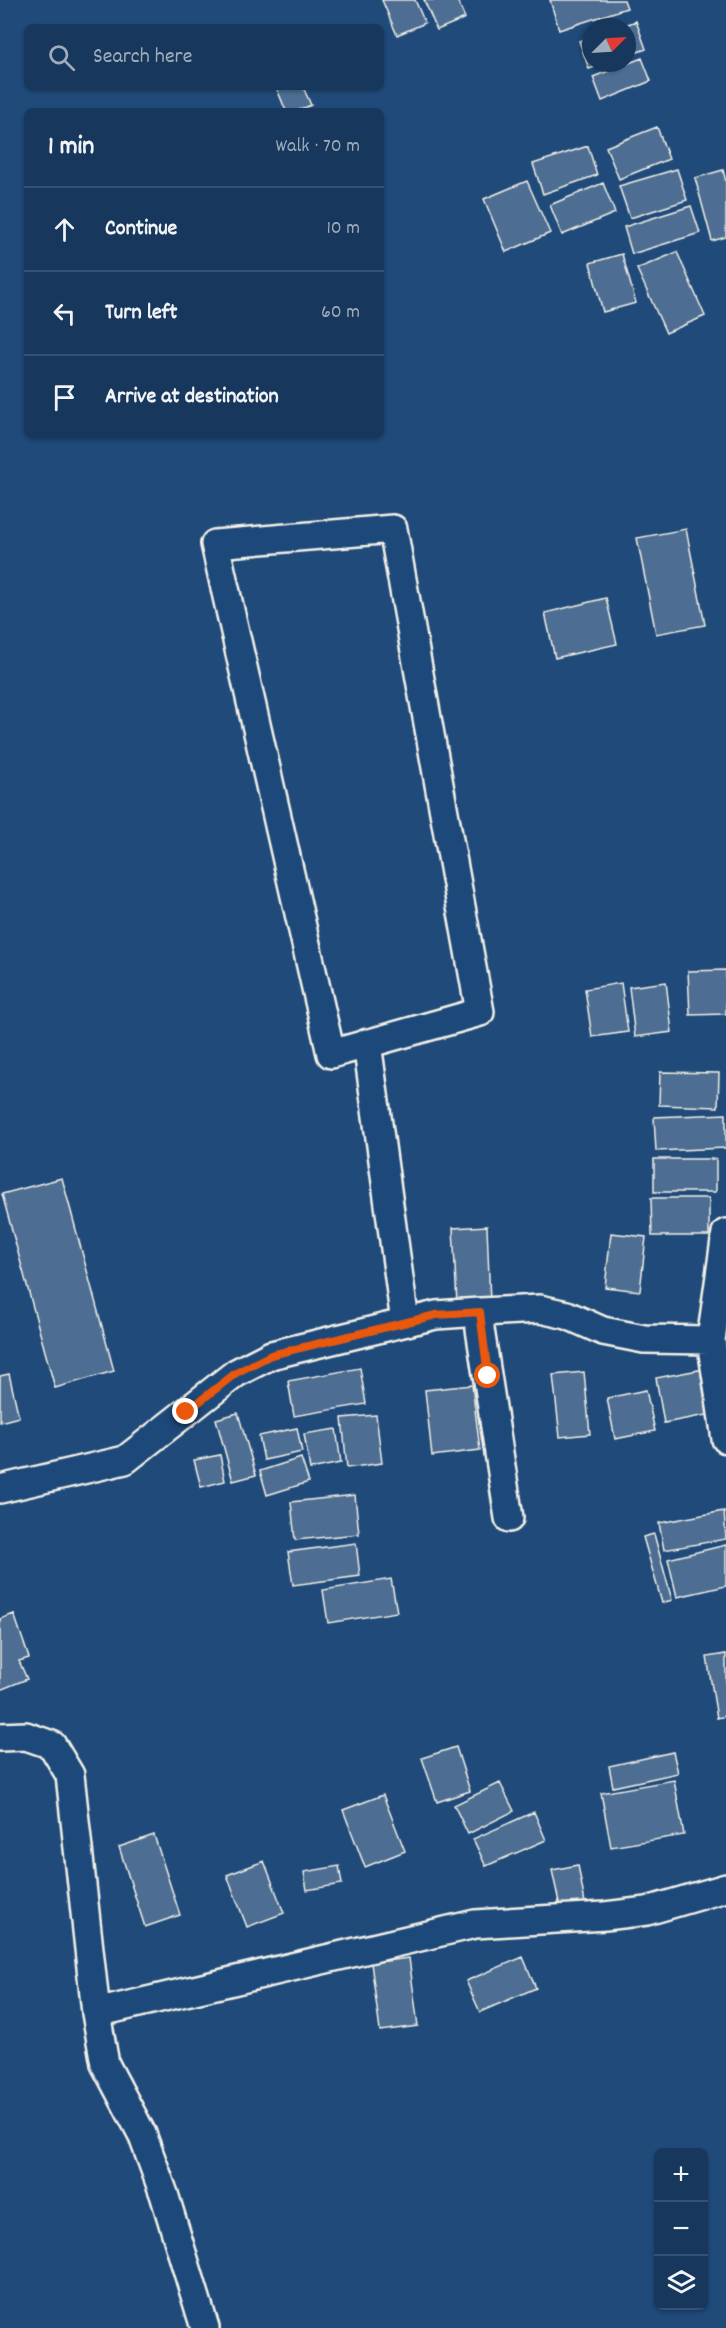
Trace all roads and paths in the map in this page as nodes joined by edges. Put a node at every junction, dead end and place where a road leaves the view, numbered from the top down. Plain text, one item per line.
1 (367, 1043) junction
2 (726, 1233) edge
3 (480, 1312) junction
4 (405, 1322) junction
5 (711, 1341) junction
6 (726, 1439) edge
7 (0, 1490) edge
8 (509, 1518) dead end
9 (0, 1737) edge
10 (726, 1888) edge
11 (96, 2013) junction
12 (205, 2328) edge

1 - 1 street
1 - 4 street
2 - 5 street
3 - 4 street
3 - 5 street
3 - 8 street
4 - 7 street
5 - 6 street
9 - 11 street
10 - 11 street
11 - 12 street

